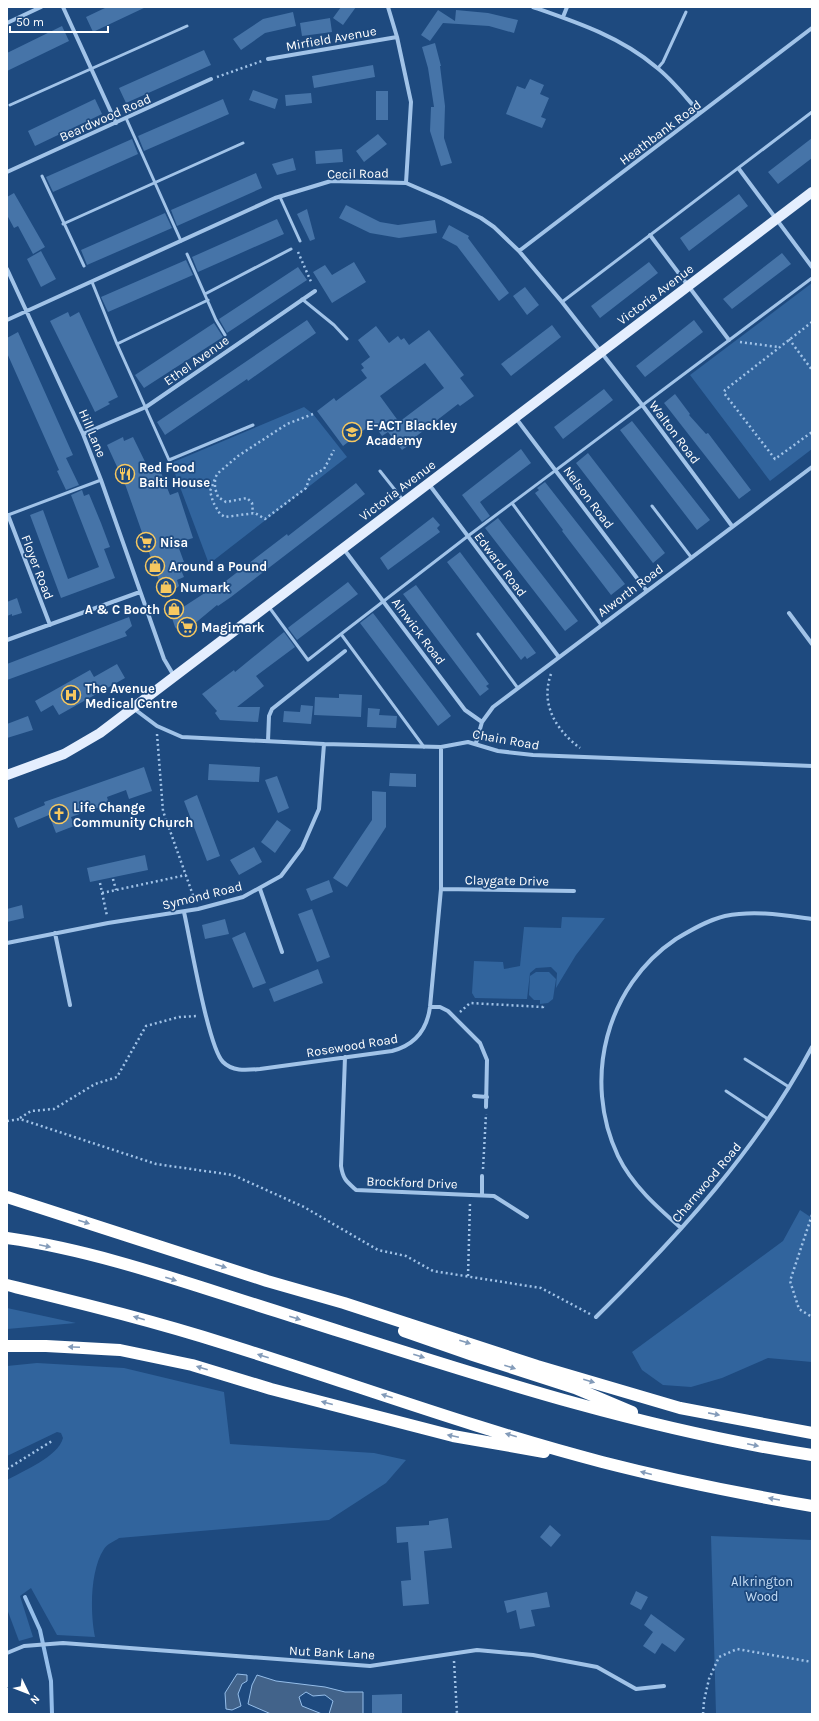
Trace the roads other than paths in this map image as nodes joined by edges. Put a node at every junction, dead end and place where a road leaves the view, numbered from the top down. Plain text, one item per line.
1 (41, 7) edge
2 (63, 7) edge
3 (388, 7) edge
4 (533, 7) edge
5 (567, 7) edge
6 (686, 12) dead end
7 (563, 18) junction
8 (7, 23) edge
9 (187, 26) dead end
10 (812, 28) edge
11 (397, 37) junction
12 (268, 59) road end
13 (658, 68) junction
14 (91, 69) junction
15 (211, 80) road end
16 (10, 105) dead end
17 (812, 112) edge
18 (700, 113) junction
19 (126, 118) junction
20 (116, 123) junction
21 (243, 143) dead end
22 (739, 169) junction
23 (7, 172) edge
24 (42, 176) dead end
25 (155, 182) junction
26 (406, 183) junction
27 (812, 192) edge
28 (280, 197) junction
29 (776, 220) junction
30 (63, 224) junction
31 (650, 235) junction
32 (181, 241) junction
33 (300, 241) dead end
34 (291, 249) dead end
35 (519, 251) junction
36 (187, 254) dead end
37 (84, 266) dead end
38 (812, 267) edge
39 (7, 269) edge
40 (812, 278) edge
41 (92, 282) junction
42 (688, 285) junction
43 (315, 291) dead end
44 (205, 294) junction
45 (302, 299) junction
46 (208, 300) junction
47 (562, 302) junction
48 (27, 312) junction
49 (7, 320) edge
50 (225, 335) dead end
51 (347, 339) dead end
52 (729, 340) junction
53 (117, 344) junction
54 (601, 351) junction
55 (643, 406) junction
56 (146, 407) junction
57 (515, 416) junction
58 (253, 425) dead end
59 (83, 434) junction
60 (812, 467) edge
61 (556, 470) junction
62 (380, 471) dead end
63 (102, 480) junction
64 (428, 483) junction
65 (404, 501) junction
66 (512, 503) junction
67 (652, 506) dead end
68 (8, 515) joint
69 (732, 526) junction
70 (468, 536) junction
71 (343, 548) junction
72 (691, 557) junction
73 (646, 590) junction
74 (140, 592) junction
75 (384, 601) junction
76 (268, 606) junction
77 (789, 613) dead end
78 (601, 624) junction
79 (50, 625) junction
80 (341, 634) junction
81 (478, 634) dead end
82 (7, 640) edge
83 (812, 644) edge
84 (345, 650) dead end
85 (558, 656) junction
86 (174, 676) junction
87 (517, 687) junction
88 (132, 708) junction
89 (482, 722) junction
90 (268, 741) junction
91 (476, 743) junction
92 (324, 744) junction
93 (424, 746) junction
94 (441, 747) junction
95 (812, 766) edge
96 (7, 775) edge
97 (260, 888) junction
98 (441, 889) junction
99 (574, 891) dead end
100 (184, 912) junction
101 (812, 918) edge
102 (55, 933) junction
103 (7, 943) edge
104 (282, 952) dead end
105 (70, 1004) dead end
106 (430, 1007) junction
107 (812, 1047) edge
108 (344, 1058) junction
109 (745, 1060) dead end
110 (789, 1087) junction
111 (726, 1091) dead end
112 (474, 1096) dead end
113 (487, 1096) junction
114 (486, 1107) road end
115 (768, 1119) junction
116 (482, 1176) road end
117 (482, 1195) junction
118 (7, 1197) edge
119 (527, 1217) dead end
120 (681, 1228) junction
121 (7, 1238) edge
122 (267, 1281) junction
123 (7, 1284) edge
124 (596, 1317) road end
125 (7, 1346) edge
126 (673, 1429) junction
127 (812, 1433) edge
128 (812, 1455) edge
129 (602, 1462) junction
130 (812, 1506) edge
131 (7, 1653) edge
132 (664, 1686) dead end

1 - 8 street
2 - 14 street
3 - 11 street
4 - 7 street
5 - 7 street
6 - 13 lane
7 - 13 street
9 - 14 lane
10 - 18 street, Heathbank Road
11 - 12 street, Mirfield Avenue
11 - 26 street
13 - 18 street
14 - 16 lane
14 - 20 street
15 - 19 street, Beardwood Road
17 - 22 lane
18 - 35 street, Heathbank Road
19 - 20 street, Beardwood Road
19 - 25 lane
20 - 23 street, Beardwood Road
21 - 25 lane
22 - 29 street
22 - 31 lane
24 - 30 lane
25 - 30 lane
25 - 32 lane
26 - 28 street, Cecil Road
26 - 35 street, Cecil Road
27 - 29 main road, Victoria Avenue
28 - 32 street, Cecil Road
28 - 33 lane
29 - 38 street
29 - 42 main road, Victoria Avenue
30 - 37 lane
31 - 42 street
31 - 47 lane
32 - 41 street, Cecil Road
34 - 44 lane
35 - 47 street, Cecil Road
36 - 44 lane
39 - 48 street, Hill Lane
40 - 52 lane
41 - 48 street, Cecil Road
41 - 53 lane
42 - 52 street
42 - 54 main road, Victoria Avenue
43 - 45 street, Ethel Avenue
44 - 46 lane
45 - 51 lane
45 - 56 street, Ethel Avenue
46 - 50 lane
46 - 53 lane
47 - 54 street, Cecil Road
48 - 49 street, Cecil Road
48 - 59 street, Hill Lane
52 - 55 lane
53 - 56 lane
54 - 55 street, Walton Road
54 - 57 main road, Victoria Avenue
55 - 61 lane
55 - 69 street, Walton Road
56 - 58 lane
56 - 59 street, Ethel Avenue
57 - 61 street, Nelson Road
57 - 64 main road, Victoria Avenue
59 - 63 street, Hill Lane
60 - 69 street, Alworth Road
61 - 66 lane
61 - 73 street, Nelson Road
62 - 65 lane
63 - 68 lane
63 - 74 street, Hill Lane
64 - 65 main road, Victoria Avenue
64 - 70 street, Edward Road
65 - 71 main road, Victoria Avenue
66 - 70 lane
66 - 78 lane
67 - 72 lane
68 - 79 street, Floyer Road
69 - 72 street, Alworth Road
70 - 75 lane
70 - 85 street, Edward Road
71 - 75 street, Alnwick Road
71 - 76 main road, Victoria Avenue
72 - 73 street, Alworth Road
73 - 78 street, Alworth Road
74 - 79 street
74 - 86 street, Hill Lane
75 - 80 lane
75 - 89 street, Alnwick Road
76 - 80 lane
76 - 86 main road, Victoria Avenue
77 - 83 street
78 - 85 street, Alworth Road
79 - 82 street
80 - 93 lane
81 - 87 lane
84 - 90 street
85 - 87 street, Alworth Road
86 - 88 main road, Victoria Avenue
87 - 89 street, Alworth Road
88 - 90 street, Chain Road
88 - 96 main road, Victoria Avenue
89 - 91 street, Alworth Road
90 - 92 street, Chain Road
91 - 94 street, Chain Road
91 - 95 street, Chain Road
92 - 93 street, Chain Road
92 - 97 street, Symond Road
93 - 94 street, Chain Road
94 - 98 street, Rosewood Road
97 - 100 street, Symond Road
97 - 104 street
98 - 99 street, Claygate Drive
98 - 106 street, Rosewood Road
100 - 102 street, Symond Road
100 - 108 street, Rosewood Road
101 - 120 street
102 - 103 street, Symond Road
102 - 105 street
106 - 108 street, Rosewood Road
106 - 113 street
107 - 110 street, Charnwood Road
108 - 117 street, Brockford Drive
109 - 110 lane
110 - 115 street, Charnwood Road
111 - 115 lane
112 - 113 street
113 - 114 street
115 - 120 street, Charnwood Road
116 - 117 street
117 - 119 street, Brockford Drive
118 -> 122 highway
120 - 124 street, Charnwood Road
121 -> 126 highway
122 -> 126 highway
122 -> 127 highway
129 -> 123 highway
129 -> 125 highway
126 -> 128 highway
130 -> 129 highway
131 - 132 street, Nut Bank Lane

